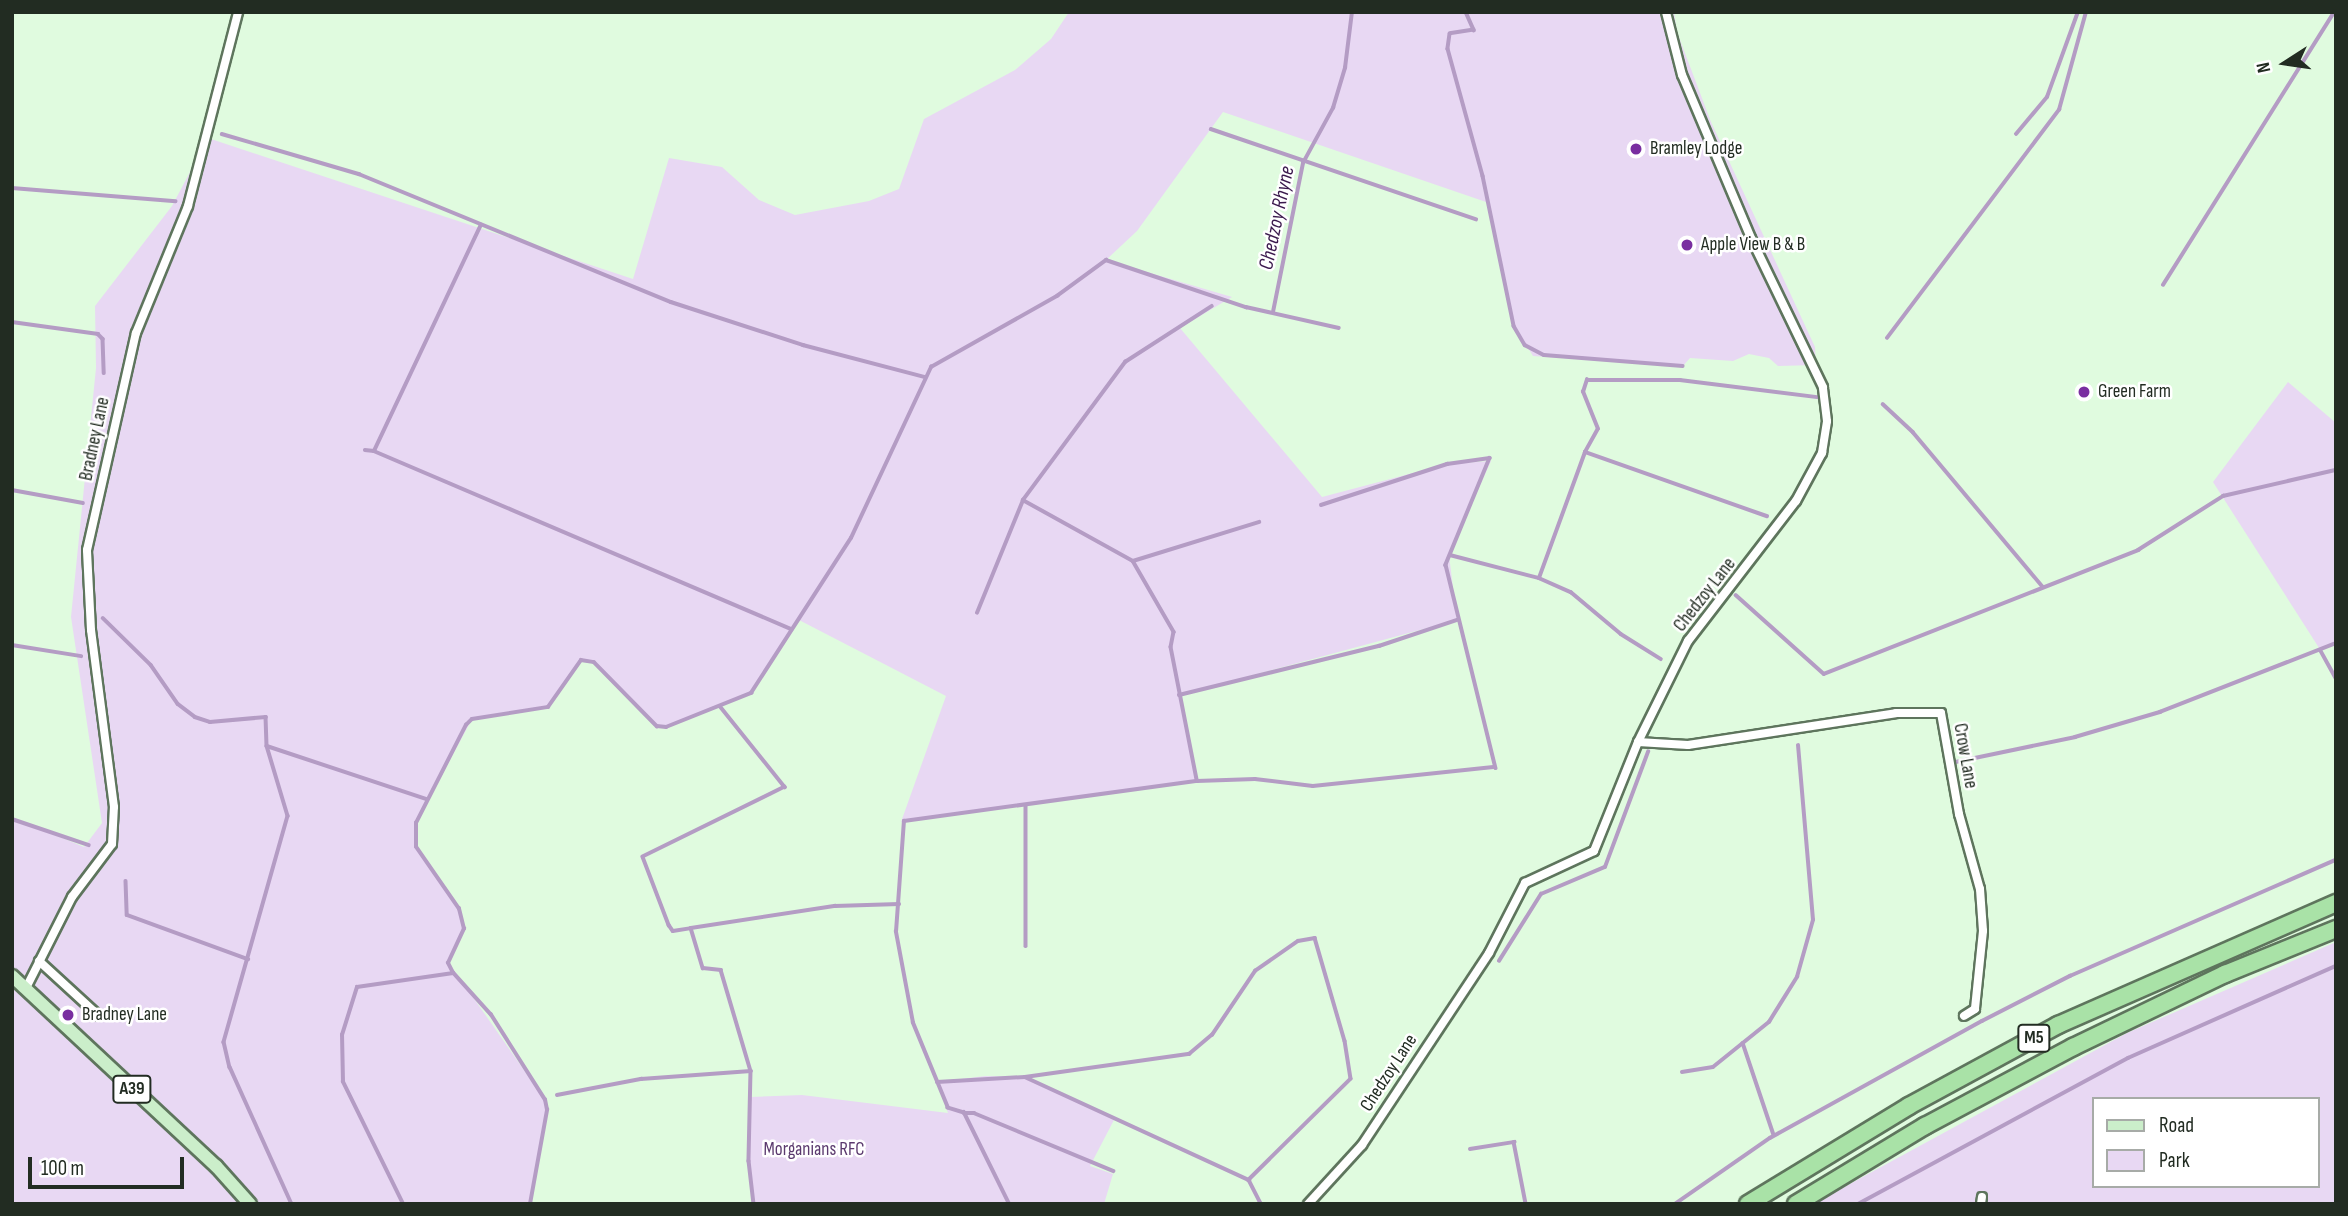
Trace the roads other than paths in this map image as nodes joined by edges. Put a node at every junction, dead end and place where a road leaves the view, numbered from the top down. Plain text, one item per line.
1 (238, 12) edge
2 (1666, 12) edge
3 (1638, 742) junction
4 (2336, 903) edge
5 (2336, 929) edge
6 (39, 961) junction
7 (12, 976) edge
8 (26, 988) junction
9 (99, 1016) dead end
10 (1964, 1016) dead end
11 (250, 1204) edge
12 (1308, 1204) edge
13 (1748, 1204) edge
14 (1796, 1204) edge

1 - 6 street, Bradney Lane
2 - 3 street, Chedzoy Lane
3 - 10 street, Crow Lane
3 - 12 street, Chedzoy Lane
4 - 13 highway, M5
5 - 14 highway, M5
6 - 8 street, Bradney Lane
6 - 9 street
7 - 8 main road, A39
8 - 11 main road, A39

